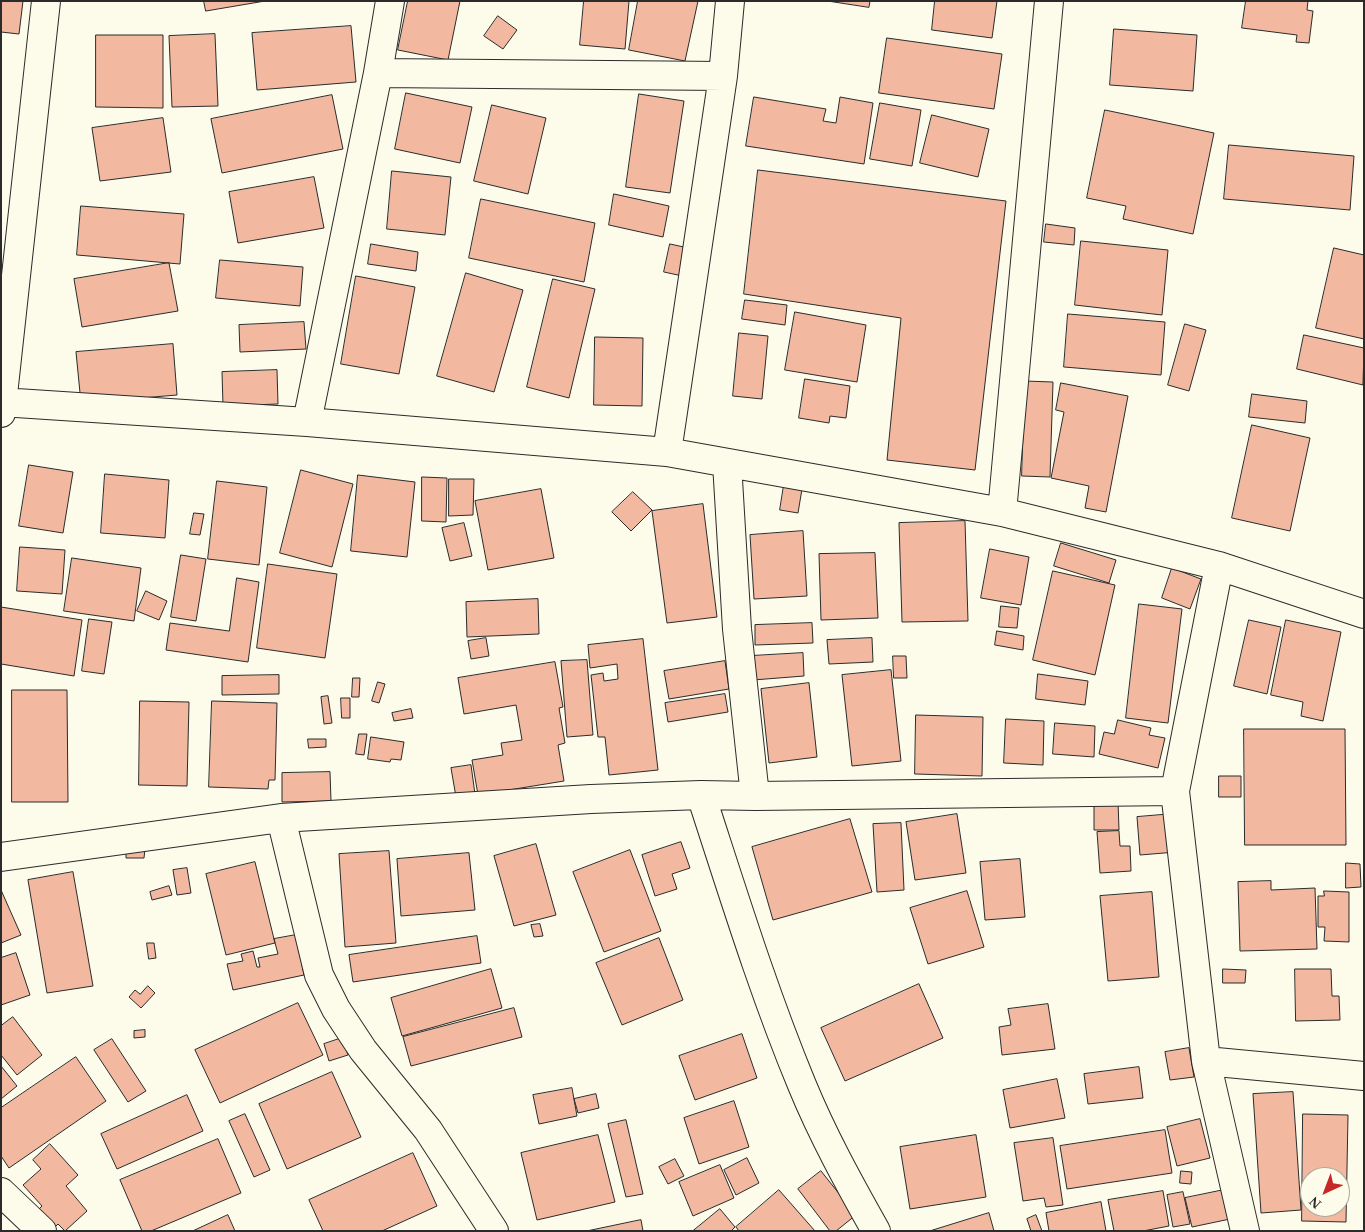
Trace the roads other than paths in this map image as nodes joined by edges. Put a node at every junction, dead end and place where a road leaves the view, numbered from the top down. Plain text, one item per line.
1 (46, 1) edge
2 (390, 1) edge
3 (730, 1) edge
4 (1049, 1) edge
5 (378, 73) junction
6 (723, 76) junction
7 (2, 406) edge
8 (307, 422) junction
9 (667, 452) junction
10 (727, 463) junction
11 (1002, 512) junction
12 (1219, 566) junction
13 (1364, 614) edge
14 (1175, 791) junction
15 (701, 795) junction
16 (755, 796) junction
17 (281, 818) junction
18 (1, 857) edge
19 (1206, 1061) junction
20 (1364, 1076) edge
21 (1, 1192) edge
22 (42, 1231) edge
23 (494, 1231) edge
24 (876, 1231) edge
25 (1245, 1231) edge

1 - 7 street
2 - 5 street
3 - 6 street
4 - 11 street
5 - 6 street
5 - 8 street
6 - 9 street
7 - 8 street
8 - 9 street
9 - 10 street
10 - 11 street
10 - 16 street
11 - 12 street
12 - 13 street
12 - 14 street
14 - 16 street
14 - 19 street
15 - 16 street
15 - 17 street
15 - 24 street
17 - 18 street
17 - 23 street
19 - 20 street
19 - 25 street
21 - 22 street

